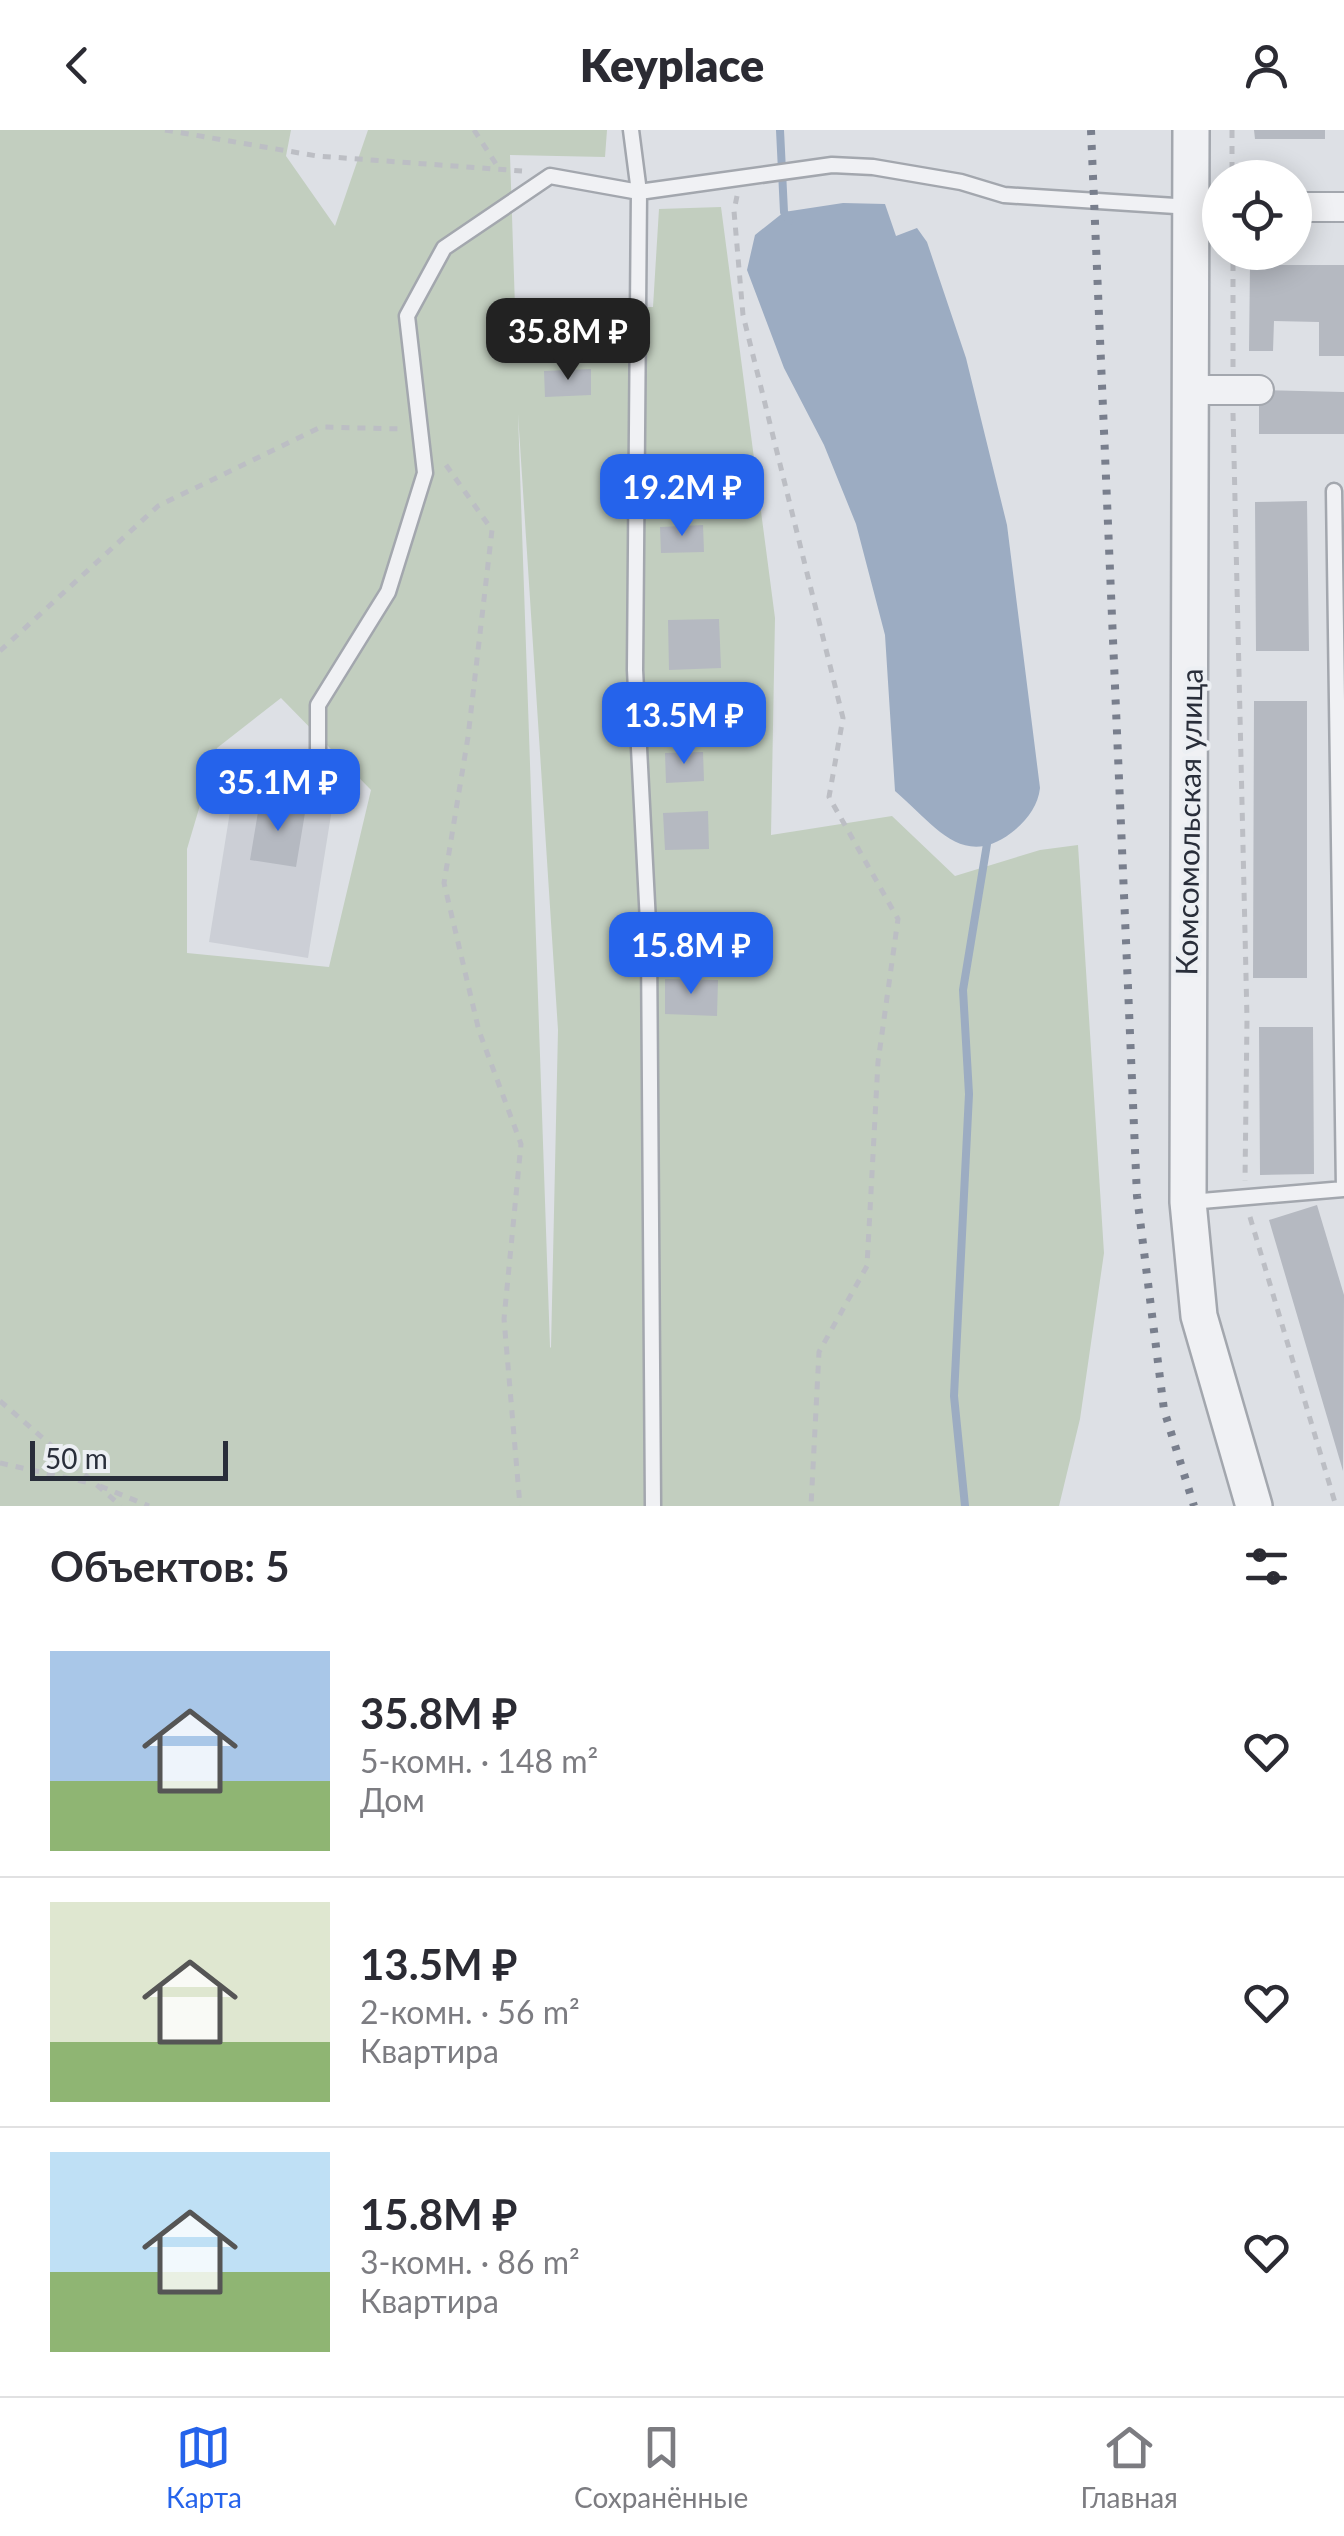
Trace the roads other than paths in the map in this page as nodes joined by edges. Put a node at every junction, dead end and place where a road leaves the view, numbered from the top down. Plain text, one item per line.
1 (631, 130) edge
2 (1191, 130) edge
3 (1202, 186) edge
4 (639, 192) junction
5 (1202, 207) edge
6 (1312, 207) edge
7 (1344, 207) edge
8 (1202, 259) edge
9 (1192, 390) junction
10 (1246, 390) road end
11 (1334, 491) dead end
12 (318, 762) dead end
13 (1344, 1189) edge
14 (1188, 1202) junction
15 (653, 1506) edge
16 (1254, 1506) edge

1 - 4 lane
2 - 3 street, Комсомольская улица
4 - 5 lane
4 - 12 lane
4 - 15 lane
6 - 7 street
8 - 9 street, Комсомольская улица
9 - 10 street
9 - 14 street, Комсомольская улица
11 - 13 lane
13 - 14 lane
14 - 16 street, Комсомольская улица

